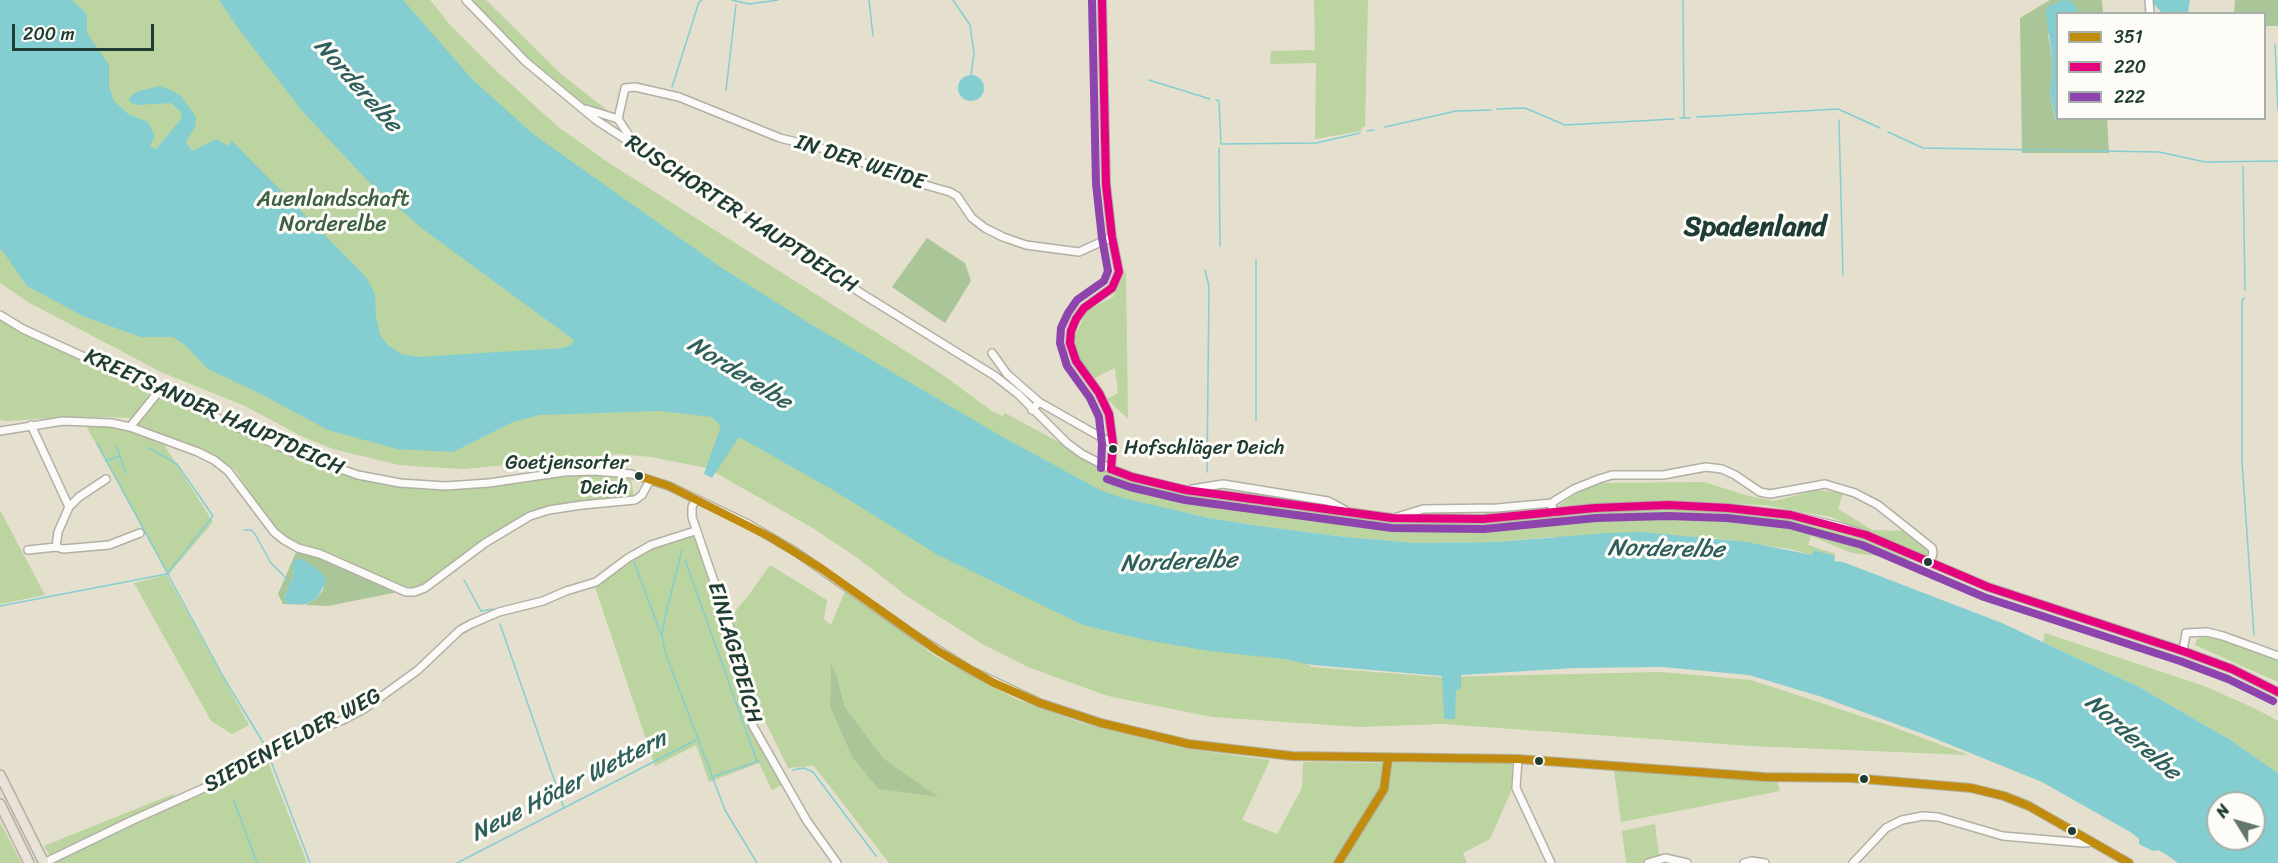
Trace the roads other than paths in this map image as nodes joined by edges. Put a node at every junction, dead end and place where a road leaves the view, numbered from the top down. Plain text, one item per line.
1 (466, 0) edge
2 (1102, 0) edge
3 (579, 107) junction
4 (618, 118) junction
5 (636, 147) junction
6 (1112, 237) junction
7 (0, 315) edge
8 (992, 353) dead end
9 (159, 390) junction
10 (1039, 402) junction
11 (1032, 410) junction
12 (31, 425) junction
13 (130, 427) junction
14 (0, 431) edge
15 (1113, 444) junction
16 (1111, 469) junction
17 (106, 479) dead end
18 (651, 480) junction
19 (1186, 490) junction
20 (696, 499) junction
21 (1552, 503) junction
22 (69, 507) junction
23 (1350, 513) junction
24 (1553, 513) junction
25 (1392, 518) junction
26 (695, 531) junction
27 (140, 533) dead end
28 (56, 547) junction
29 (28, 550) dead end
30 (1930, 563) junction
31 (2183, 651) junction
32 (2278, 656) edge
33 (2278, 692) edge
34 (1388, 759) junction
35 (1518, 759) junction
36 (0, 775) edge
37 (0, 804) edge
38 (2092, 842) junction
39 (47, 862) edge
40 (29, 863) edge
41 (837, 863) edge
42 (1338, 863) edge
43 (1551, 863) edge
44 (1648, 863) edge
45 (1687, 863) edge
46 (1744, 863) edge
47 (1765, 863) edge
48 (1853, 863) edge
49 (2129, 863) edge

1 - 3 street, RUSCHORTER HAUPTDEICH
2 - 6 street
3 - 4 street
3 - 5 street, RUSCHORTER HAUPTDEICH
4 - 5 street
4 - 6 street, IN DER WEIDE
5 - 11 street, RUSCHORTER HAUPTDEICH
6 - 15 street
7 - 9 street, KREETSANDER HAUPTDEICH
8 - 10 street
9 - 13 street
9 - 18 street, KREETSANDER HAUPTDEICH
10 - 11 street
10 - 15 street
11 - 16 street, RUSCHORTER HAUPTDEICH
12 - 13 street
12 - 14 street
12 - 22 street
13 - 18 street
15 - 16 street
16 - 19 street, RUSCHORTER HAUPTDEICH
17 - 22 street
18 - 20 street, KREETSANDER HAUPTDEICH
19 - 23 street, RUSCHORTER HAUPTDEICH
19 - 23 street
20 - 26 street
20 - 34 street, KREETSANDER HAUPTDEICH
21 - 24 street
21 - 25 street
21 - 30 street
22 - 28 street
23 - 25 street, RUSCHORTER HAUPTDEICH
24 - 25 street, RUSCHORTER HAUPTDEICH
24 - 30 street, RUSCHORTER HAUPTDEICH
26 - 39 street, SIEDENFELDER WEG
26 - 41 street, EINLAGEDEICH
27 - 28 street
28 - 29 street
30 - 31 street, RUSCHORTER HAUPTDEICH
31 - 32 street
31 - 33 street, RUSCHORTER HAUPTDEICH
34 - 35 street, KREETSANDER HAUPTDEICH
34 - 42 street
35 - 38 street, KREETSANDER HAUPTDEICH
35 - 43 street
36 - 39 highway
37 - 40 highway
38 - 48 street
38 - 49 street, KREETSANDER HAUPTDEICH
44 - 45 street
46 - 47 street

